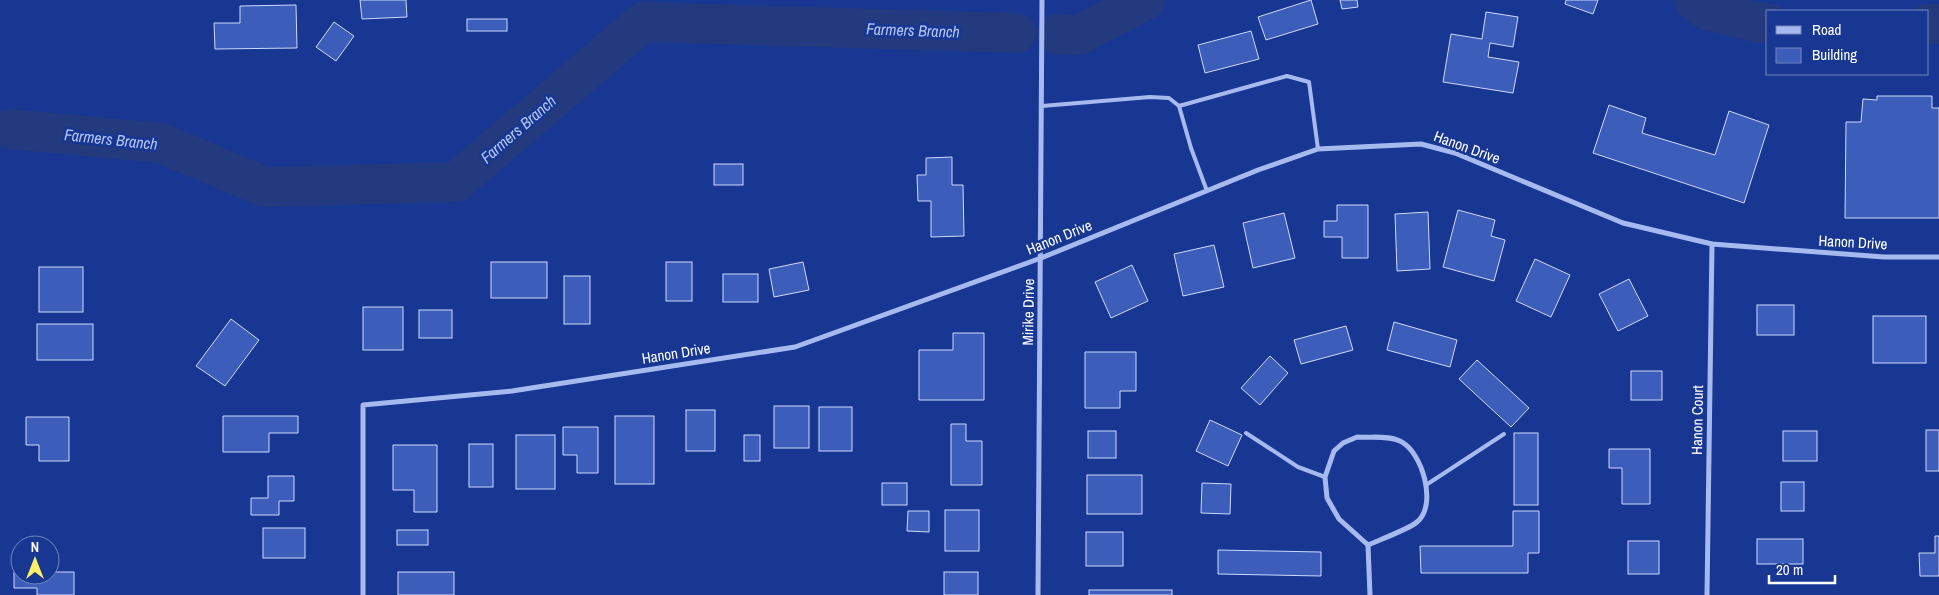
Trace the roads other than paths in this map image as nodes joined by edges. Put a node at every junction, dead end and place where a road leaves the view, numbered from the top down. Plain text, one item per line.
1 (1042, 0) edge
2 (1042, 106) junction
3 (1179, 106) junction
4 (1318, 149) junction
5 (1207, 191) junction
6 (1712, 244) junction
7 (1939, 257) edge
8 (1041, 258) junction
9 (1246, 433) dead end
10 (1504, 434) dead end
11 (1325, 477) junction
12 (1426, 485) junction
13 (1368, 545) junction
14 (363, 595) edge
15 (1038, 595) edge
16 (1370, 595) edge
17 (1707, 595) edge

1 - 2 street, Mirike Drive
2 - 3 lane
2 - 8 street, Mirike Drive
3 - 4 lane
3 - 5 lane
4 - 5 street, Hanon Drive
4 - 6 street, Hanon Drive
5 - 8 street, Hanon Drive
6 - 7 street, Hanon Drive
6 - 17 street, Hanon Court
8 - 14 street, Hanon Drive
8 - 15 street, Mirike Drive
9 - 11 lane
10 - 12 lane
11 - 12 street
11 - 13 street
12 - 13 street
13 - 16 street

